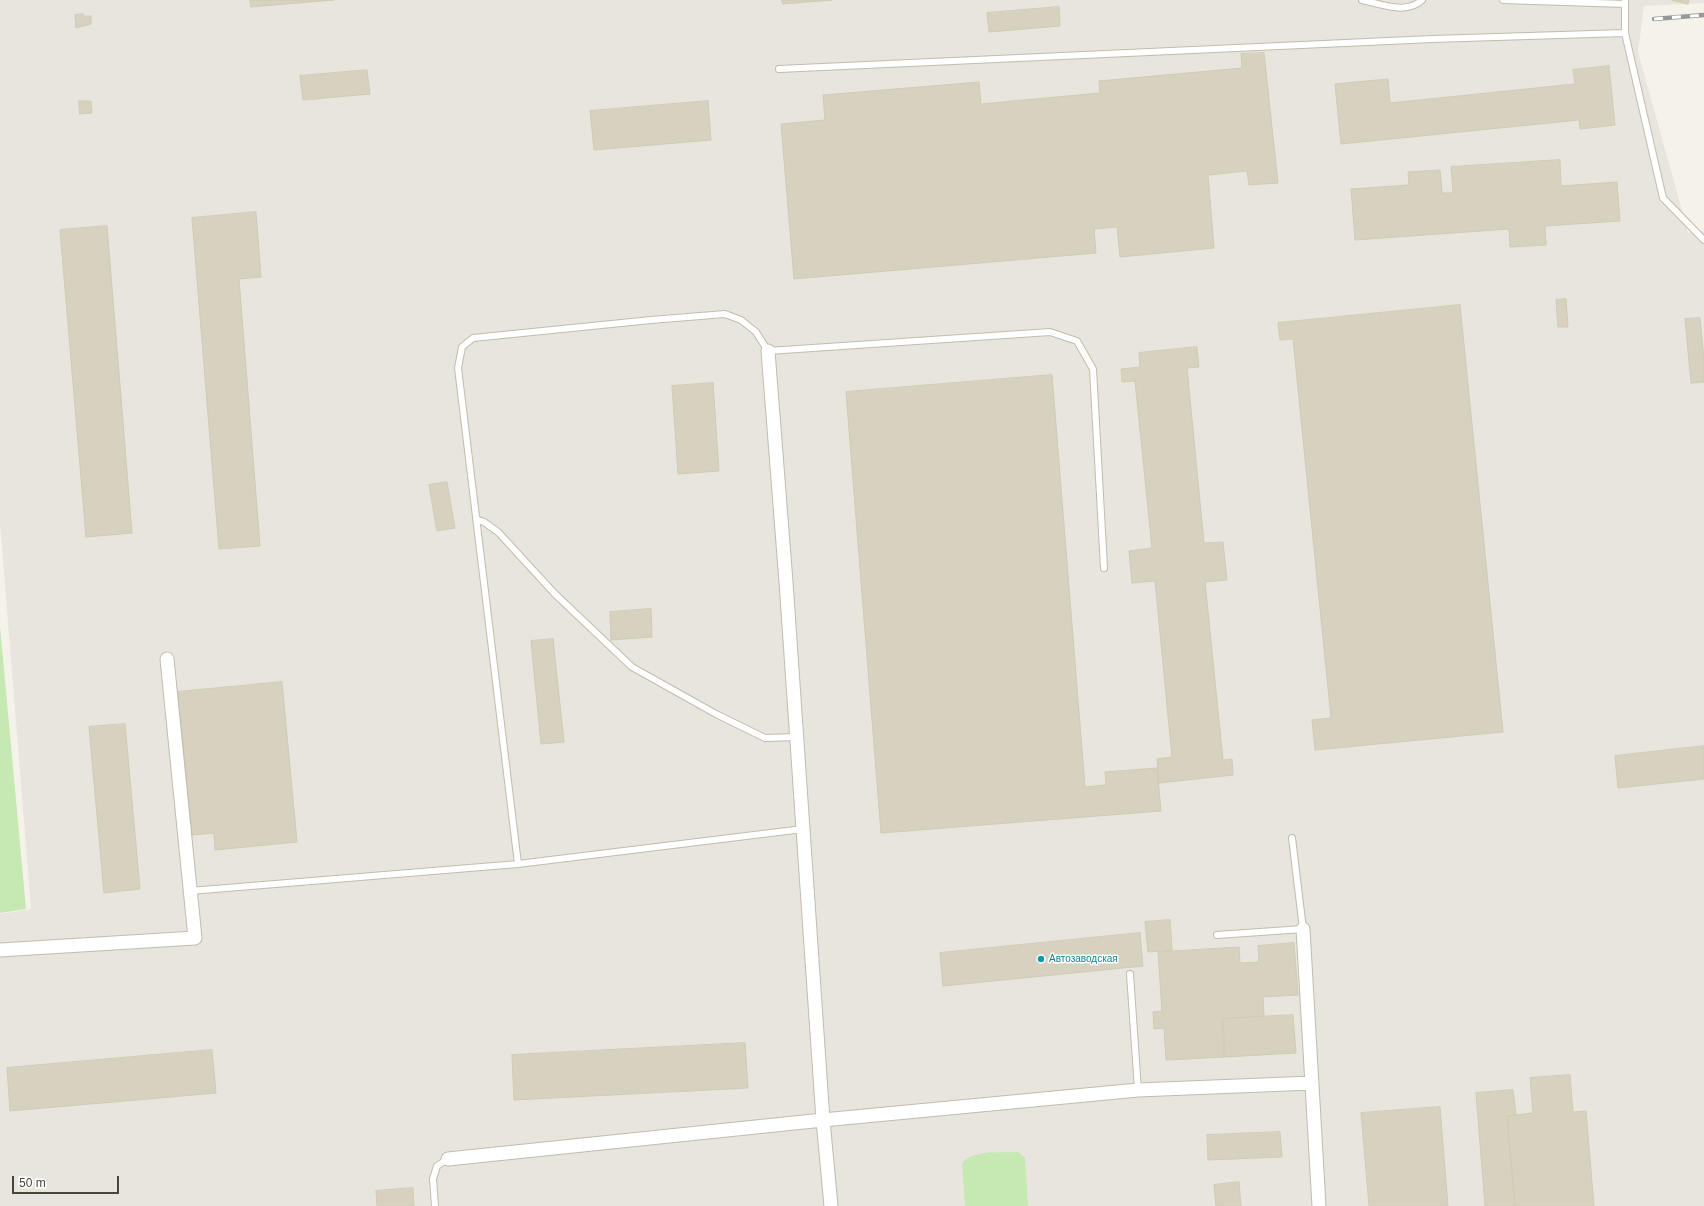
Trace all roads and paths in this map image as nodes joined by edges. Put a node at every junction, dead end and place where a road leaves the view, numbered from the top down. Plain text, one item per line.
1 (1362, 0) edge
2 (1422, 0) edge
3 (1503, 0) edge
4 (1625, 2) edge
5 (1625, 33) junction
6 (779, 69) dead end
7 (1704, 240) edge
8 (768, 351) junction
9 (476, 519) junction
10 (1104, 568) dead end
11 (167, 659) dead end
12 (797, 737) junction
13 (803, 829) junction
14 (1292, 838) dead end
15 (518, 864) junction
16 (190, 891) junction
17 (1303, 929) junction
18 (1217, 935) dead end
19 (0, 950) edge
20 (1130, 974) dead end
21 (1312, 1083) junction
22 (1138, 1090) junction
23 (823, 1120) junction
24 (448, 1159) joint
25 (435, 1206) edge
26 (831, 1206) edge
27 (1319, 1206) edge

1 - 2 lane
3 - 4 lane
4 - 5 lane
5 - 6 lane
5 - 7 lane
8 - 9 lane
8 - 10 lane
8 - 12 street
9 - 12 lane
9 - 15 lane
11 - 16 street
12 - 13 street
13 - 15 lane
13 - 23 street
14 - 17 lane
15 - 16 lane
16 - 19 street
17 - 18 lane
17 - 21 street
20 - 22 lane
21 - 22 street
21 - 27 street
22 - 23 street
23 - 24 street
23 - 26 street
24 - 25 lane

